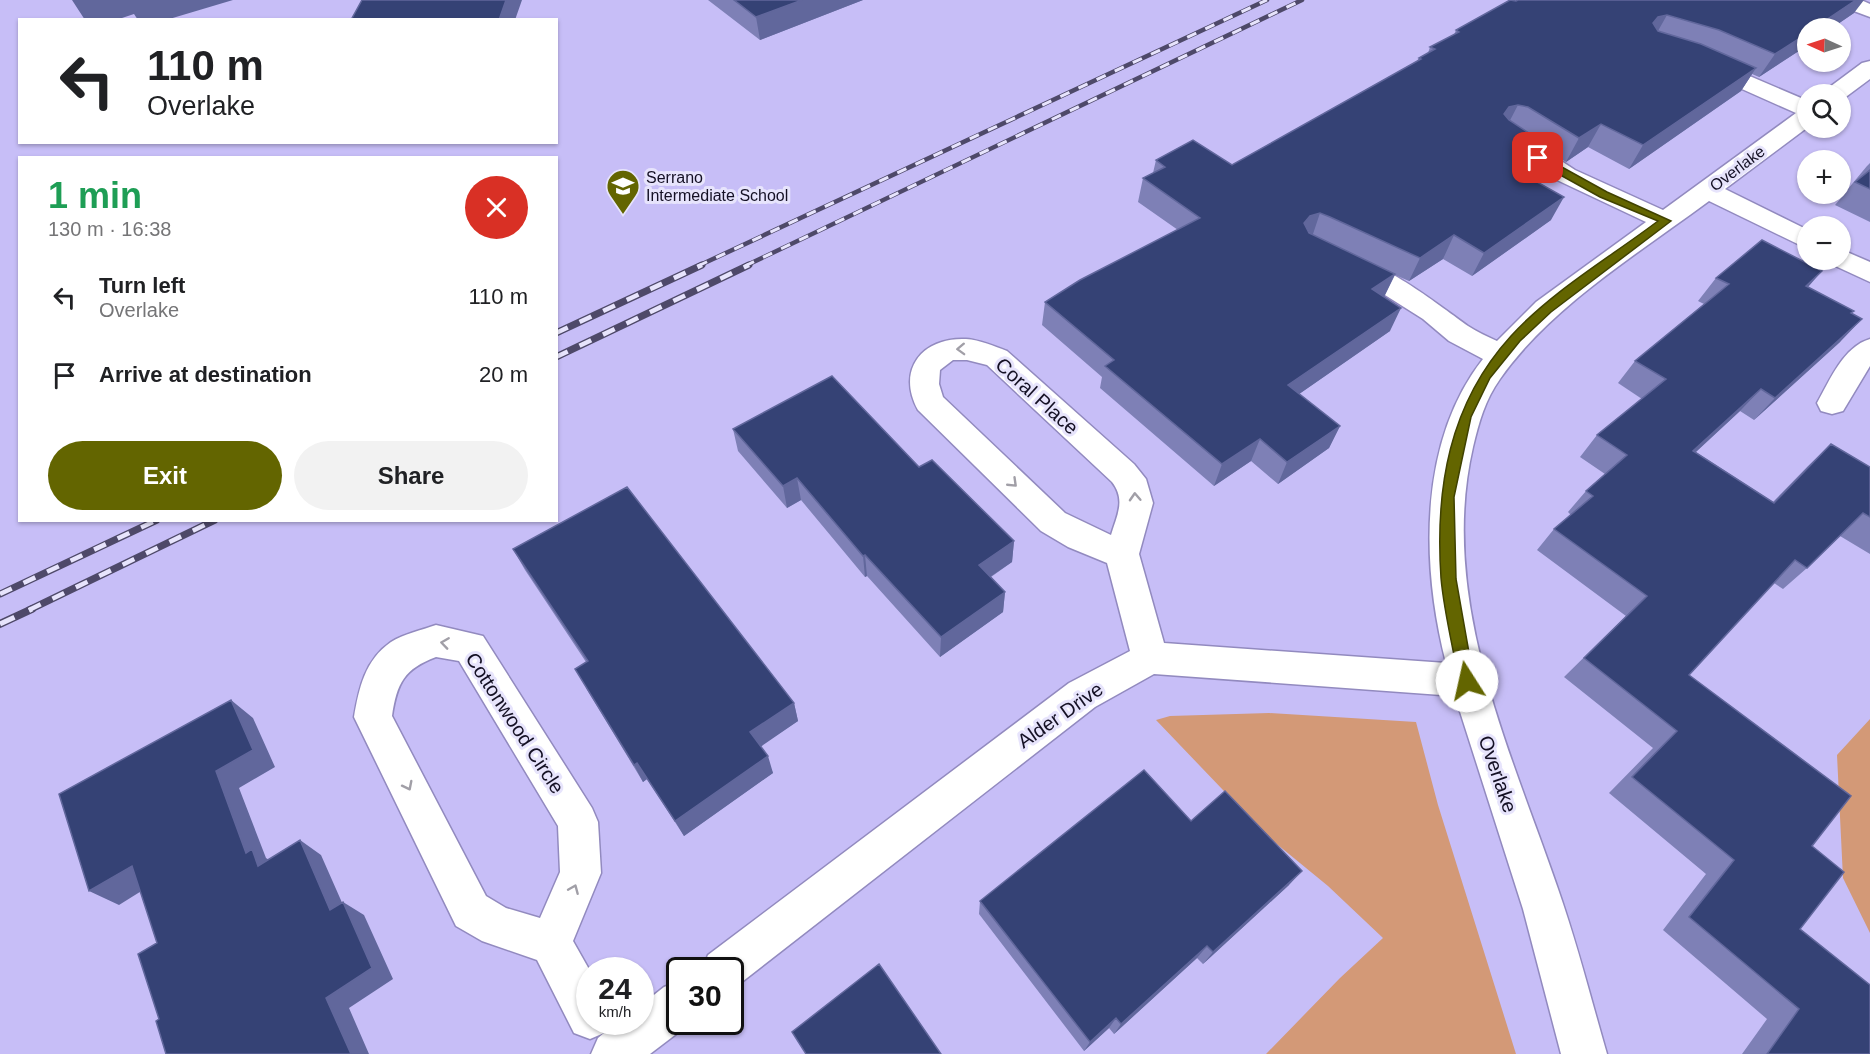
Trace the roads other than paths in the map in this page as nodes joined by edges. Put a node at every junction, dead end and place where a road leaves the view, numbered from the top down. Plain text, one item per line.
1 (1842, 0) edge
2 (1870, 11) edge
3 (1685, 57) edge
4 (1870, 68) edge
5 (1848, 84) edge
6 (1797, 105) edge
7 (1797, 123) edge
8 (1507, 137) edge
9 (1707, 190) junction
10 (1666, 221) junction
11 (1797, 235) edge
12 (1321, 252) edge
13 (1851, 264) edge
14 (1870, 273) edge
15 (1870, 349) edge
16 (1501, 356) junction
17 (1832, 403) dead end
18 (1122, 554) junction
19 (1150, 658) junction
20 (1467, 681) junction
21 (551, 942) junction
22 (740, 957) edge
23 (576, 990) edge
24 (666, 1015) edge
25 (598, 1035) edge
26 (608, 1054) edge
27 (614, 1054) edge
28 (1584, 1054) edge

1 - 2 street
3 - 6 street
4 - 5 street
7 - 9 street, Overlake
8 - 10 street
9 - 10 street, Overlake
9 - 11 street
10 - 16 street, Overlake
12 - 16 street
13 - 14 street
15 - 17 street
16 - 20 street, Overlake
18 -> 18 street, Coral Place
18 - 19 street
19 - 20 street
19 - 22 street, Alder Drive
20 - 28 street, Overlake
21 -> 21 street, Cottonwood Circle
21 - 23 street
24 - 27 street
25 - 26 street

